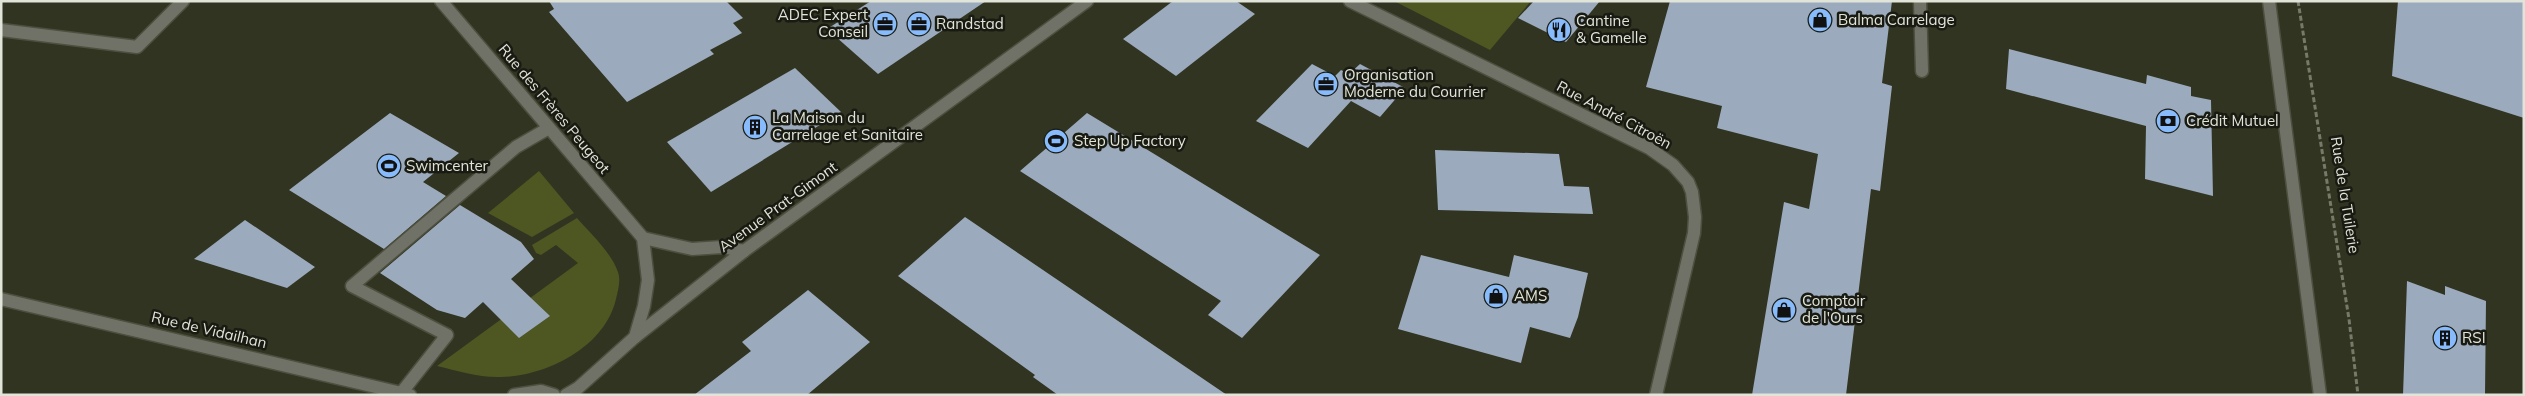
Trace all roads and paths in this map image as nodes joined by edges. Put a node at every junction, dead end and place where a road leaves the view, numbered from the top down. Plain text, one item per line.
1 (183, 1) edge
2 (441, 1) edge
3 (1087, 1) edge
4 (1350, 1) edge
5 (1920, 1) edge
6 (2269, 1) edge
7 (2298, 1) edge
8 (1, 30) edge
9 (1922, 71) dead end
10 (549, 128) junction
11 (643, 238) junction
12 (744, 251) junction
13 (1, 299) edge
14 (635, 337) junction
15 (406, 394) edge
16 (514, 395) edge
17 (554, 395) edge
18 (566, 395) edge
19 (1656, 395) edge
20 (2320, 395) edge
21 (2358, 395) edge

1 - 8 street
2 - 10 street, Rue des Frères Peugeot
3 - 12 street, Avenue Prat-Gimont
4 - 19 street, Rue André Citroën
5 - 9 street
6 - 20 street
7 - 21 path, Rue de la Tuilerie
10 - 11 street, Rue des Frères Peugeot
10 - 15 street
11 - 12 street
11 - 14 street
12 - 14 street, Avenue Prat-Gimont
13 - 15 street, Rue de Vidailhan
14 - 18 street, Avenue Prat-Gimont
16 - 17 street

